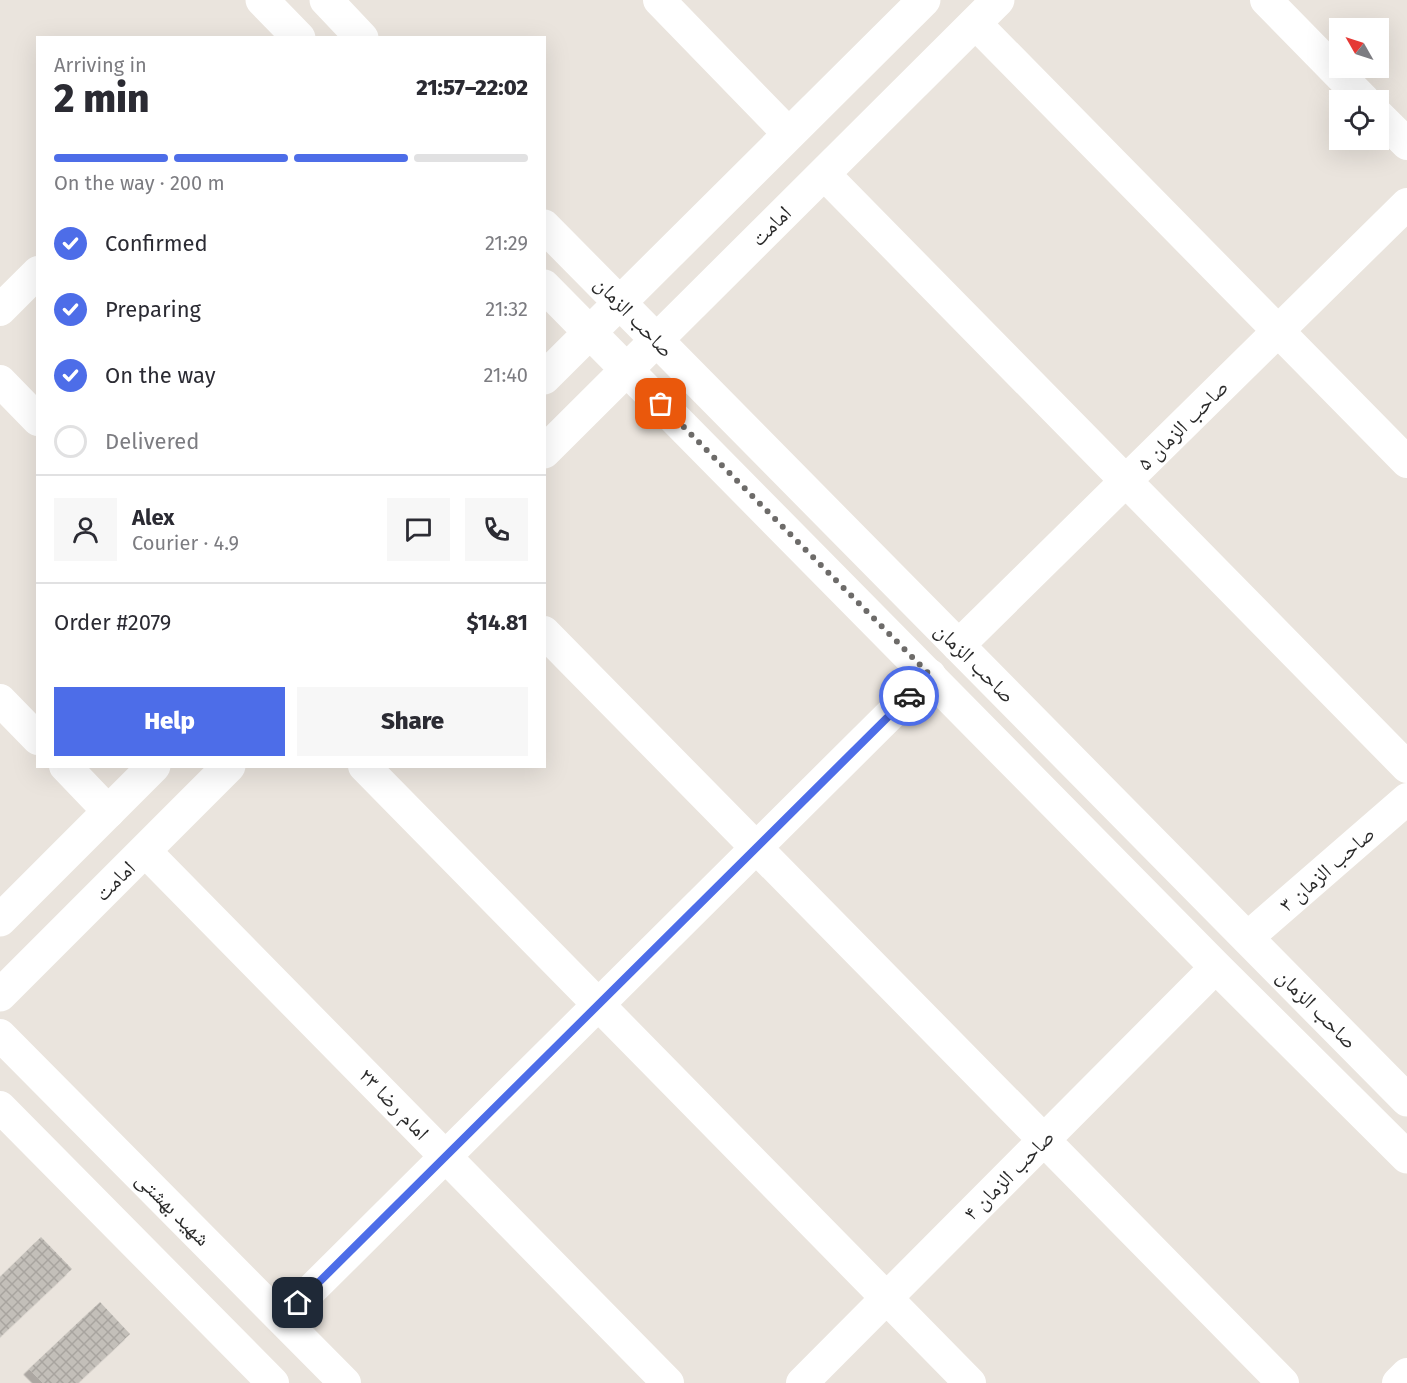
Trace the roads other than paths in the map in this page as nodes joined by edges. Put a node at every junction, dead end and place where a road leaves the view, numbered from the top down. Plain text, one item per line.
1 (262, 0) edge
2 (311, 0) edge
3 (326, 0) edge
4 (659, 0) edge
5 (924, 0) edge
6 (998, 0) edge
7 (1266, 0) edge
8 (975, 23) junction
9 (286, 33) edge
10 (360, 36) edge
11 (1354, 90) edge
12 (1389, 126) edge
13 (789, 134) junction
14 (1407, 144) edge
15 (824, 174) junction
16 (1407, 204) edge
17 (546, 228) edge
18 (36, 274) edge
19 (546, 288) edge
20 (620, 303) junction
21 (0, 310) edge
22 (1278, 331) junction
23 (590, 332) junction
24 (657, 340) junction
25 (627, 370) junction
26 (546, 376) edge
27 (0, 381) edge
28 (36, 418) edge
29 (546, 450) edge
30 (1407, 462) edge
31 (1126, 481) junction
32 (546, 634) edge
33 (958, 646) junction
34 (930, 675) junction
35 (0, 700) edge
36 (36, 737) edge
37 (1407, 767) edge
38 (67, 768) edge
39 (152, 768) edge
40 (227, 768) edge
41 (366, 768) edge
42 (1090, 779) junction
43 (1407, 800) edge
44 (1062, 808) junction
45 (109, 812) junction
46 (756, 848) junction
47 (145, 850) junction
48 (0, 920) edge
49 (1247, 938) junction
50 (1216, 967) junction
51 (0, 995) edge
52 (598, 1005) junction
53 (0, 1035) edge
54 (1407, 1100) edge
55 (0, 1107) edge
56 (1044, 1140) junction
57 (446, 1157) junction
58 (1407, 1157) edge
59 (886, 1298) junction
60 (282, 1319) junction
61 (1407, 1374) edge
62 (273, 1383) edge
63 (345, 1383) edge
64 (668, 1383) edge
65 (802, 1383) edge
66 (970, 1383) edge
67 (1282, 1383) edge
68 (1398, 1383) edge

1 - 9 street
2 - 9 street
3 - 10 street
4 - 13 street
5 - 13 street
6 - 8 street, امامت
7 - 11 street
8 - 15 street, امامت
8 - 22 street
12 - 14 street
13 - 20 street
15 - 24 street, امامت
15 - 31 street
16 - 22 street, صاحب الزمان ۵
17 - 20 street, صاحب الزمان
18 - 21 street
19 - 23 street, صاحب الزمان
20 - 23 street
20 - 24 street, صاحب الزمان
22 - 30 street
22 - 31 street, صاحب الزمان ۵
23 - 25 street, صاحب الزمان
23 - 26 street
24 - 25 street, امامت
24 - 33 street, صاحب الزمان
25 - 29 street, امامت
25 - 34 street, صاحب الزمان
27 - 28 street
31 - 33 street, صاحب الزمان ۵
31 - 37 street
32 - 46 street
33 - 42 street, صاحب الزمان
34 - 44 street, صاحب الزمان
34 - 46 street
35 - 36 street
38 - 45 street
39 - 45 street
40 - 47 street, امامت
41 - 52 street
42 - 44 street
42 - 49 street, صاحب الزمان
43 - 49 street, صاحب الزمان ۳
44 - 50 street, صاحب الزمان
45 - 48 street
46 - 52 street
46 - 56 street
47 - 51 street, امامت
47 - 57 street, امام رضا ۲۳
49 - 54 street, صاحب الزمان
50 - 56 street, صاحب الزمان ۴
50 - 58 street, صاحب الزمان
52 - 57 street
52 - 59 street
53 - 60 street, شهید بهشتی
55 - 62 street
56 - 59 street, صاحب الزمان ۴
56 - 67 street
57 - 60 street
57 - 64 street, امام رضا ۲۳
59 - 65 street, صاحب الزمان ۴
59 - 66 street
60 - 63 street, شهید بهشتی
61 - 68 street

